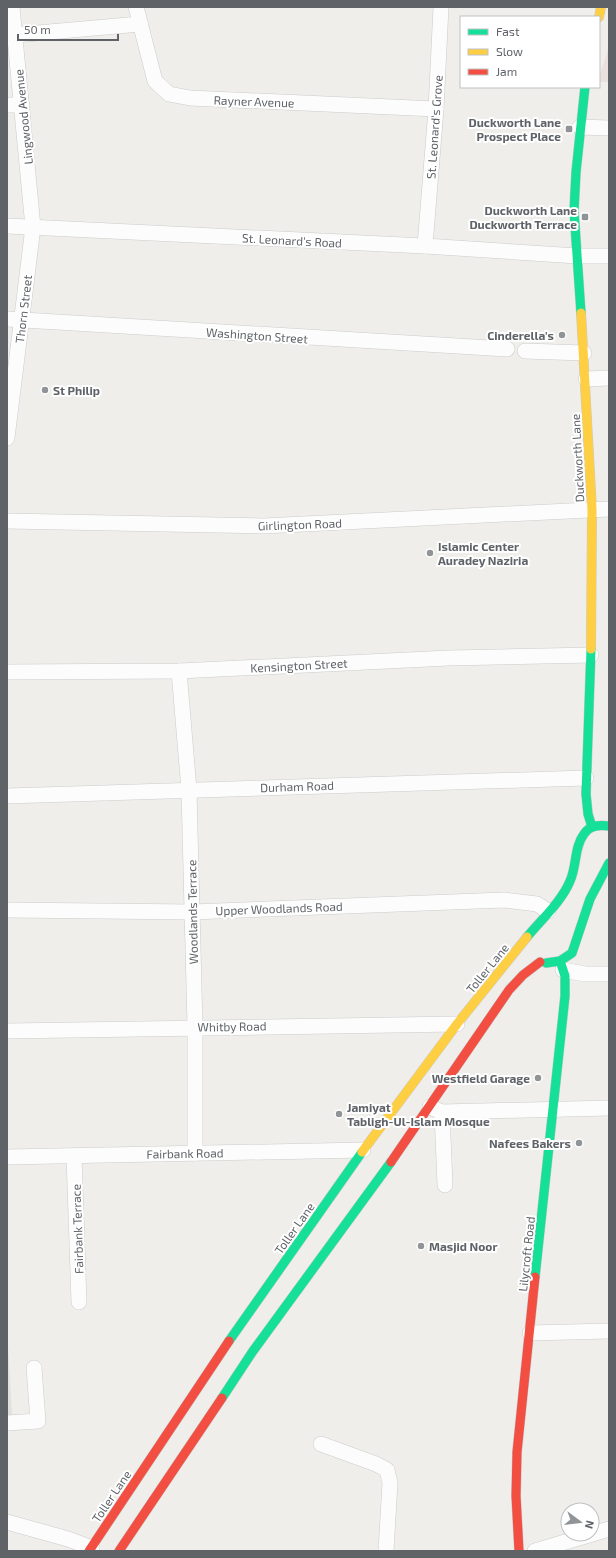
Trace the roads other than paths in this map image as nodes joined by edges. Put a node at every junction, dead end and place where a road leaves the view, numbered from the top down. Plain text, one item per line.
1 (12, 7) edge
2 (136, 7) edge
3 (441, 7) edge
4 (140, 24) junction
5 (15, 35) junction
6 (585, 88) edge
7 (14, 105) edge
8 (436, 109) junction
9 (580, 127) junction
10 (609, 128) edge
11 (7, 226) edge
12 (33, 227) junction
13 (425, 246) junction
14 (577, 256) junction
15 (609, 256) edge
16 (14, 320) edge
17 (507, 349) dead end
18 (525, 351) dead end
19 (584, 353) junction
20 (609, 378) edge
21 (586, 379) junction
22 (7, 438) edge
23 (609, 509) edge
24 (592, 510) junction
25 (7, 521) edge
26 (591, 655) junction
27 (179, 671) junction
28 (7, 672) edge
29 (586, 778) junction
30 (189, 790) junction
31 (7, 796) edge
32 (609, 826) edge
33 (592, 827) junction
34 (609, 863) edge
35 (7, 910) edge
36 (548, 911) junction
37 (192, 912) junction
38 (533, 930) junction
39 (534, 956) junction
40 (562, 966) junction
41 (609, 974) edge
42 (195, 1027) junction
43 (7, 1031) edge
44 (467, 1031) junction
45 (609, 1108) edge
46 (436, 1109) junction
47 (552, 1109) junction
48 (367, 1152) junction
49 (195, 1153) junction
50 (74, 1156) junction
51 (7, 1157) edge
52 (445, 1185) dead end
53 (79, 1302) dead end
54 (609, 1331) edge
55 (530, 1333) junction
56 (232, 1336) junction
57 (253, 1351) junction
58 (34, 1368) dead end
59 (7, 1423) edge
60 (321, 1444) dead end
61 (7, 1522) edge
62 (609, 1529) edge
63 (91, 1549) edge
64 (120, 1551) edge
65 (386, 1551) edge
66 (519, 1551) edge
67 (534, 1551) edge

1 - 5 street, Lingwood Avenue
2 - 4 street, Rayner Avenue
3 - 8 street, St. Leonard's Grove
4 - 5 street
4 - 8 street, Rayner Avenue
5 - 7 street, Lingwood Avenue
6 - 9 main road, Duckworth Lane
7 - 12 street, Lingwood Avenue
8 - 13 street, St. Leonard's Grove
9 - 10 street
9 - 14 main road, Duckworth Lane
11 - 12 street, St. Leonard's Road
12 - 13 street, St. Leonard's Road
12 - 16 street, Thorn Street
13 - 14 street, St. Leonard's Road
14 - 15 street, St. Leonard's Road
14 - 19 main road, Duckworth Lane
16 - 17 street, Washington Street
16 - 22 street, Thorn Street
18 - 19 street
19 - 21 main road, Duckworth Lane
20 - 21 street
21 - 24 main road, Duckworth Lane
23 - 24 street, Girlington Road
24 - 25 street, Girlington Road
24 - 26 main road, Duckworth Lane
26 - 27 street, Kensington Street
26 - 29 main road, Duckworth Lane
27 - 28 street, Kensington Street
27 - 30 street, Woodlands Terrace
29 - 30 street, Durham Road
29 - 33 main road, Duckworth Lane
30 - 31 street, Durham Road
30 - 37 street, Woodlands Terrace
32 - 33 main road
33 - 36 main road, Toller Lane
34 - 40 main road
35 - 37 street, Upper Woodlands Road
36 - 37 street, Upper Woodlands Road
36 - 38 main road, Toller Lane
37 - 42 street, Woodlands Terrace
38 - 39 main road, Toller Lane
38 - 44 main road, Toller Lane
39 - 40 main road
39 - 44 main road, Toller Lane
40 - 41 street
40 - 47 main road, Lilycroft Road
42 - 43 street, Whitby Road
42 - 44 street, Whitby Road
42 - 49 street, Woodlands Terrace
44 - 46 main road, Toller Lane
44 - 48 main road, Toller Lane
45 - 47 street
46 - 47 street
46 - 52 street
46 - 57 main road, Toller Lane
47 - 55 main road, Lilycroft Road
48 - 49 street, Fairbank Road
48 - 56 main road, Toller Lane
49 - 50 street, Fairbank Road
50 - 51 street, Fairbank Road
50 - 53 street, Fairbank Terrace
54 - 55 street
55 - 66 main road, Lilycroft Road
56 - 57 main road
56 - 63 main road, Toller Lane
57 - 64 main road, Toller Lane
58 - 59 street
60 - 65 street
61 - 63 street
62 - 67 street

